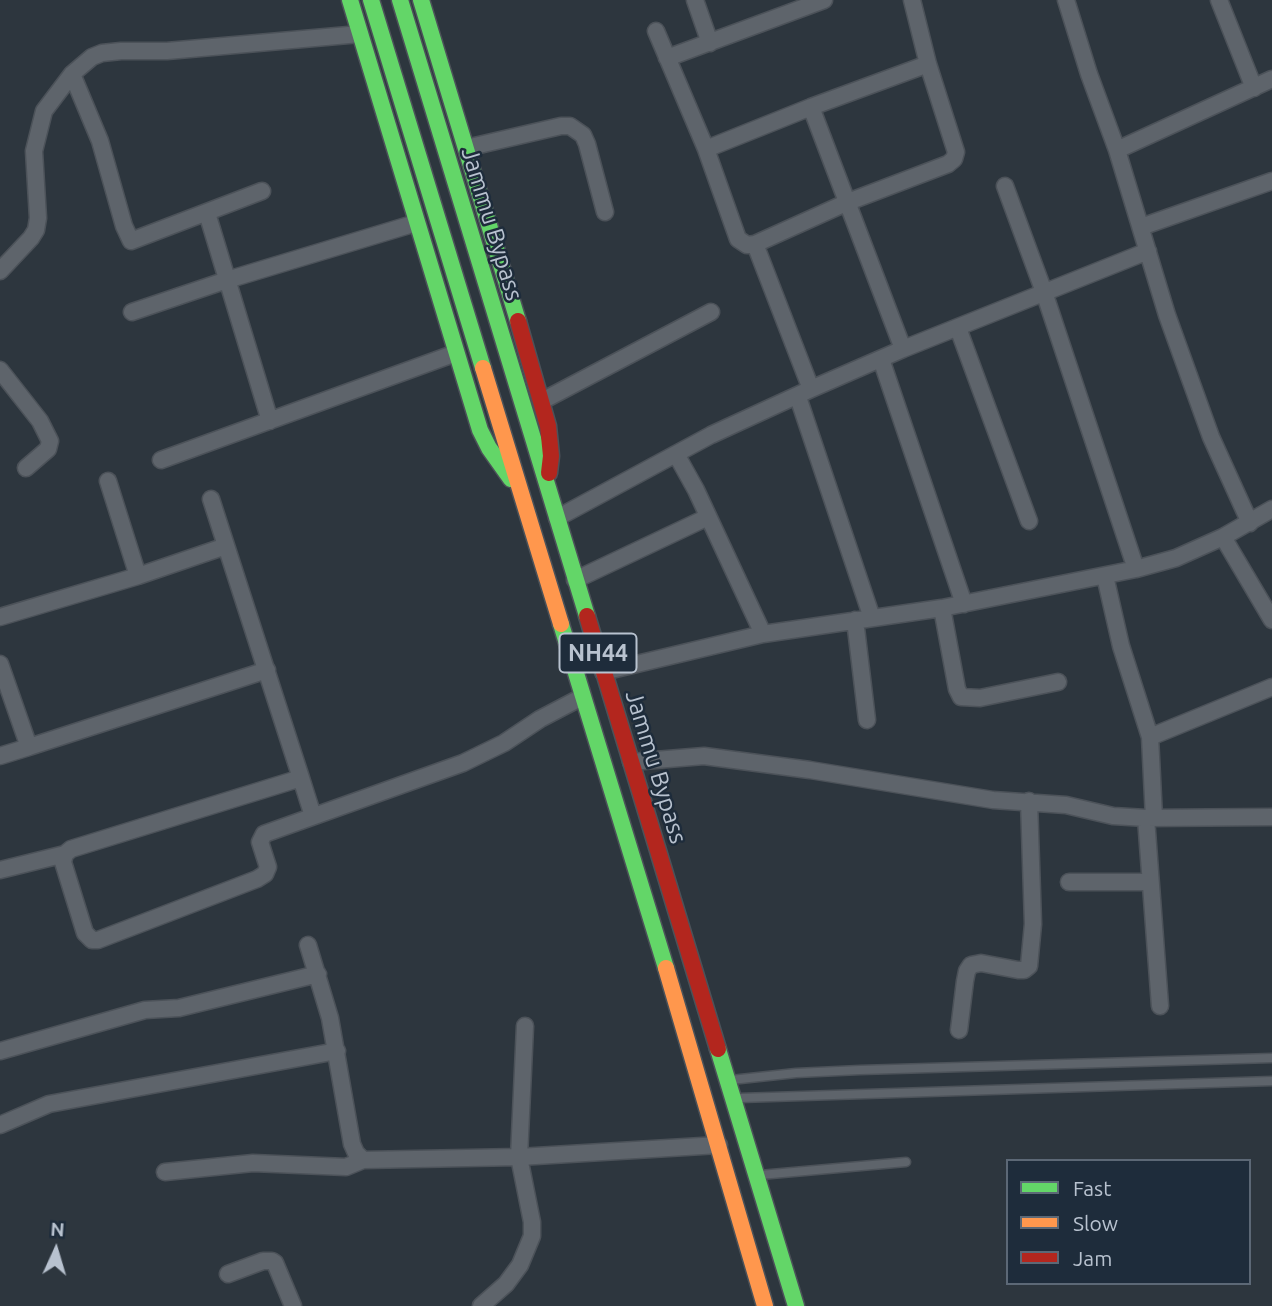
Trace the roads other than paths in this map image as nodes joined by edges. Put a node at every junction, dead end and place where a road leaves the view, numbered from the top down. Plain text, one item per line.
1 (350, 0) edge
2 (371, 0) edge
3 (400, 0) edge
4 (421, 0) edge
5 (695, 0) edge
6 (824, 0) edge
7 (912, 0) edge
8 (1066, 0) edge
9 (1219, 0) edge
10 (805, 4) edge
11 (656, 32) dead end
12 (360, 34) junction
13 (710, 43) junction
14 (667, 58) junction
15 (928, 64) junction
16 (72, 74) junction
17 (1272, 79) edge
18 (1254, 88) junction
19 (811, 107) junction
20 (466, 148) junction
21 (706, 149) junction
22 (1117, 150) junction
23 (1272, 181) edge
24 (1005, 186) dead end
25 (262, 191) dead end
26 (848, 202) junction
27 (605, 212) dead end
28 (207, 213) junction
29 (416, 223) junction
30 (1141, 227) junction
31 (755, 244) junction
32 (1148, 251) junction
33 (0, 271) edge
34 (227, 280) junction
35 (1044, 292) junction
36 (132, 312) dead end
37 (712, 312) dead end
38 (958, 328) junction
39 (903, 349) junction
40 (456, 353) junction
41 (881, 359) junction
42 (0, 370) edge
43 (805, 393) junction
44 (542, 401) junction
45 (270, 421) junction
46 (676, 454) junction
47 (161, 460) dead end
48 (26, 468) dead end
49 (108, 481) dead end
50 (548, 488) junction
51 (519, 489) junction
52 (211, 499) dead end
53 (1272, 509) edge
54 (708, 517) junction
55 (557, 518) junction
56 (1029, 521) dead end
57 (1250, 523) junction
58 (1223, 537) junction
59 (226, 546) junction
60 (1136, 569) junction
61 (138, 576) junction
62 (1105, 576) junction
63 (575, 580) junction
64 (964, 604) junction
65 (942, 608) junction
66 (0, 617) edge
67 (863, 619) junction
68 (1272, 620) edge
69 (763, 634) junction
70 (0, 664) edge
71 (267, 670) junction
72 (603, 671) junction
73 (1058, 682) dead end
74 (1272, 687) edge
75 (582, 697) junction
76 (867, 720) dead end
77 (1150, 737) junction
78 (29, 747) junction
79 (0, 756) edge
80 (631, 762) junction
81 (302, 778) junction
82 (1029, 801) junction
83 (313, 816) junction
84 (1272, 817) edge
85 (1150, 818) junction
86 (65, 854) junction
87 (0, 870) edge
88 (1069, 882) dead end
89 (1150, 882) junction
90 (308, 945) dead end
91 (318, 974) junction
92 (1160, 1006) dead end
93 (525, 1026) dead end
94 (959, 1031) dead end
95 (0, 1051) edge
96 (337, 1051) junction
97 (1272, 1058) edge
98 (1272, 1080) edge
99 (727, 1081) junction
100 (701, 1084) junction
101 (733, 1098) junction
102 (706, 1100) junction
103 (0, 1125) edge
104 (719, 1144) junction
105 (519, 1157) junction
106 (363, 1160) junction
107 (906, 1163) dead end
108 (165, 1172) dead end
109 (757, 1175) junction
110 (228, 1274) dead end
111 (293, 1306) edge
112 (481, 1306) edge
113 (765, 1306) edge
114 (796, 1306) edge

1 - 12 main road
2 - 51 main road, Jammu Bypass / NH44
3 - 50 main road, Jammu Bypass / NH44
4 - 20 main road
5 - 13 street
6 - 10 street
7 - 15 street
8 - 22 street
9 - 18 street
10 - 13 street
11 - 14 street
12 - 16 street
12 - 29 main road
13 - 14 street
14 - 21 street
15 - 19 street
15 - 26 street
16 - 28 street
16 - 33 street
17 - 18 street
18 - 22 street
19 - 21 street
19 - 26 street
20 - 27 street
20 - 44 main road
21 - 31 street
22 - 30 street
23 - 30 street
24 - 35 street
25 - 28 street
26 - 31 street
26 - 39 street
28 - 34 street
29 - 34 street
29 - 40 main road
30 - 32 street
31 - 43 street
32 - 35 street
32 - 57 street
34 - 36 street
34 - 45 street
35 - 38 street
35 - 60 street
37 - 44 street
38 - 39 street
38 - 56 street
39 - 41 street
40 - 45 street
40 - 51 main road
41 - 43 street
41 - 64 street
42 - 48 street
43 - 46 street
43 - 67 street
44 - 50 main road
45 - 47 street
46 - 54 street
46 - 55 street
49 - 61 street
50 - 55 main road, Jammu Bypass / NH44
51 - 75 main road, Jammu Bypass / NH44
52 - 59 street
53 - 57 street
54 - 63 street
54 - 69 street
55 - 63 main road, Jammu Bypass / NH44
57 - 58 street
58 - 60 street
58 - 68 street
59 - 61 street
59 - 71 street
60 - 62 street
61 - 66 street
62 - 64 street
62 - 77 street
63 - 72 main road, Jammu Bypass / NH44
64 - 65 street
65 - 67 street
65 - 73 street
67 - 69 street
67 - 76 street
69 - 72 street
70 - 78 street
71 - 78 street
71 - 81 street
72 - 80 main road, Jammu Bypass / NH44
74 - 77 street
75 - 83 street
75 - 100 main road, Jammu Bypass / NH44
77 - 85 street
78 - 79 street
80 - 82 street
80 - 99 main road, Jammu Bypass / NH44
81 - 83 street
81 - 86 street
82 - 85 street
82 - 94 street
83 - 86 street
84 - 85 street
85 - 89 street
86 - 87 street
88 - 89 street
89 - 92 street
90 - 91 street
91 - 95 street
91 - 96 street
93 - 105 street
96 - 103 street
96 - 106 street
97 - 99 lane
98 - 101 lane
99 - 100 lane
99 - 101 main road, Jammu Bypass / NH44
100 - 102 main road, Jammu Bypass / NH44
101 - 102 lane
101 - 109 main road, Jammu Bypass / NH44
102 - 104 main road, Jammu Bypass / NH44
104 - 105 street
104 - 113 main road, Jammu Bypass / NH44
105 - 106 street
105 - 112 street
106 - 108 street
107 - 109 lane
109 - 114 main road, Jammu Bypass / NH44
110 - 111 street

